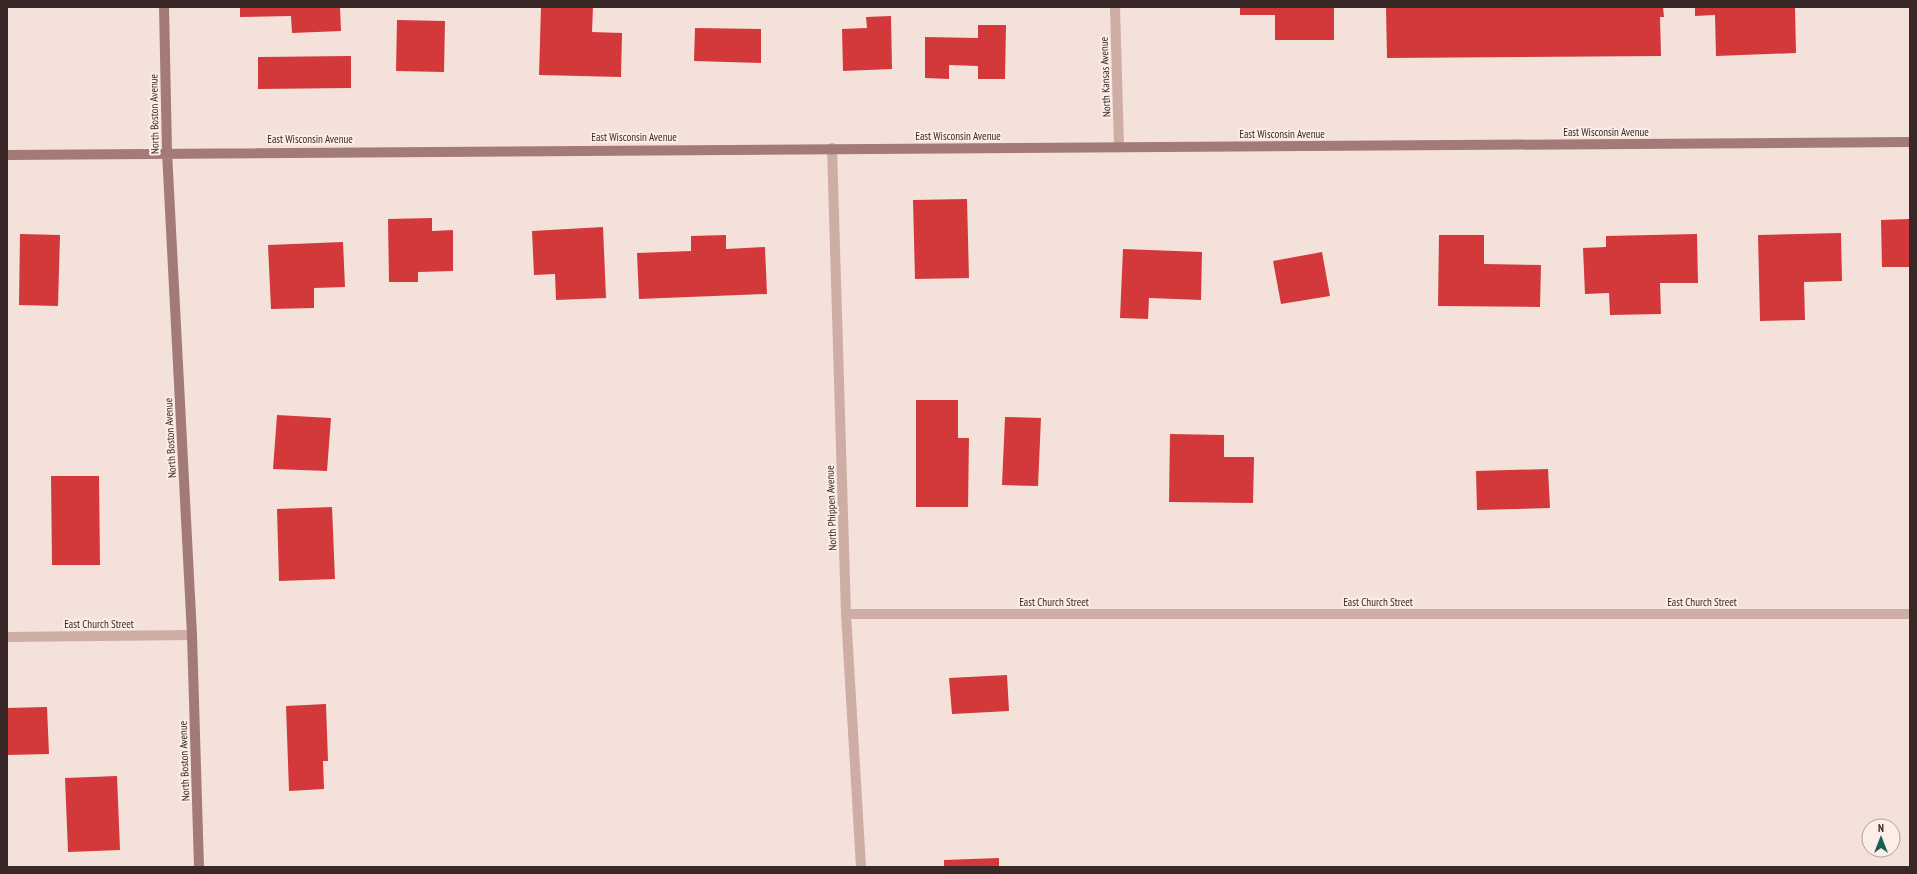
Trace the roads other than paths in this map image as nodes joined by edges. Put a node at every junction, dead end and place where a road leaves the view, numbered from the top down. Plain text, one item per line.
1 (164, 7) edge
2 (1115, 7) edge
3 (1910, 142) edge
4 (1120, 147) junction
5 (832, 148) junction
6 (167, 152) junction
7 (7, 155) edge
8 (846, 614) junction
9 (1910, 614) edge
10 (192, 635) junction
11 (7, 637) edge
12 (198, 867) edge
13 (861, 867) edge

1 - 6 street, North Boston Avenue
2 - 4 street, North Kansas Avenue
3 - 4 street, East Wisconsin Avenue
4 - 5 street, East Wisconsin Avenue
5 - 6 street, East Wisconsin Avenue
5 - 8 street, North Phippen Avenue
6 - 7 street, East Wisconsin Avenue
6 - 10 street, North Boston Avenue
8 - 9 street, East Church Street
8 - 13 street, North Phippen Avenue
10 - 11 street, East Church Street
10 - 12 street, North Boston Avenue

